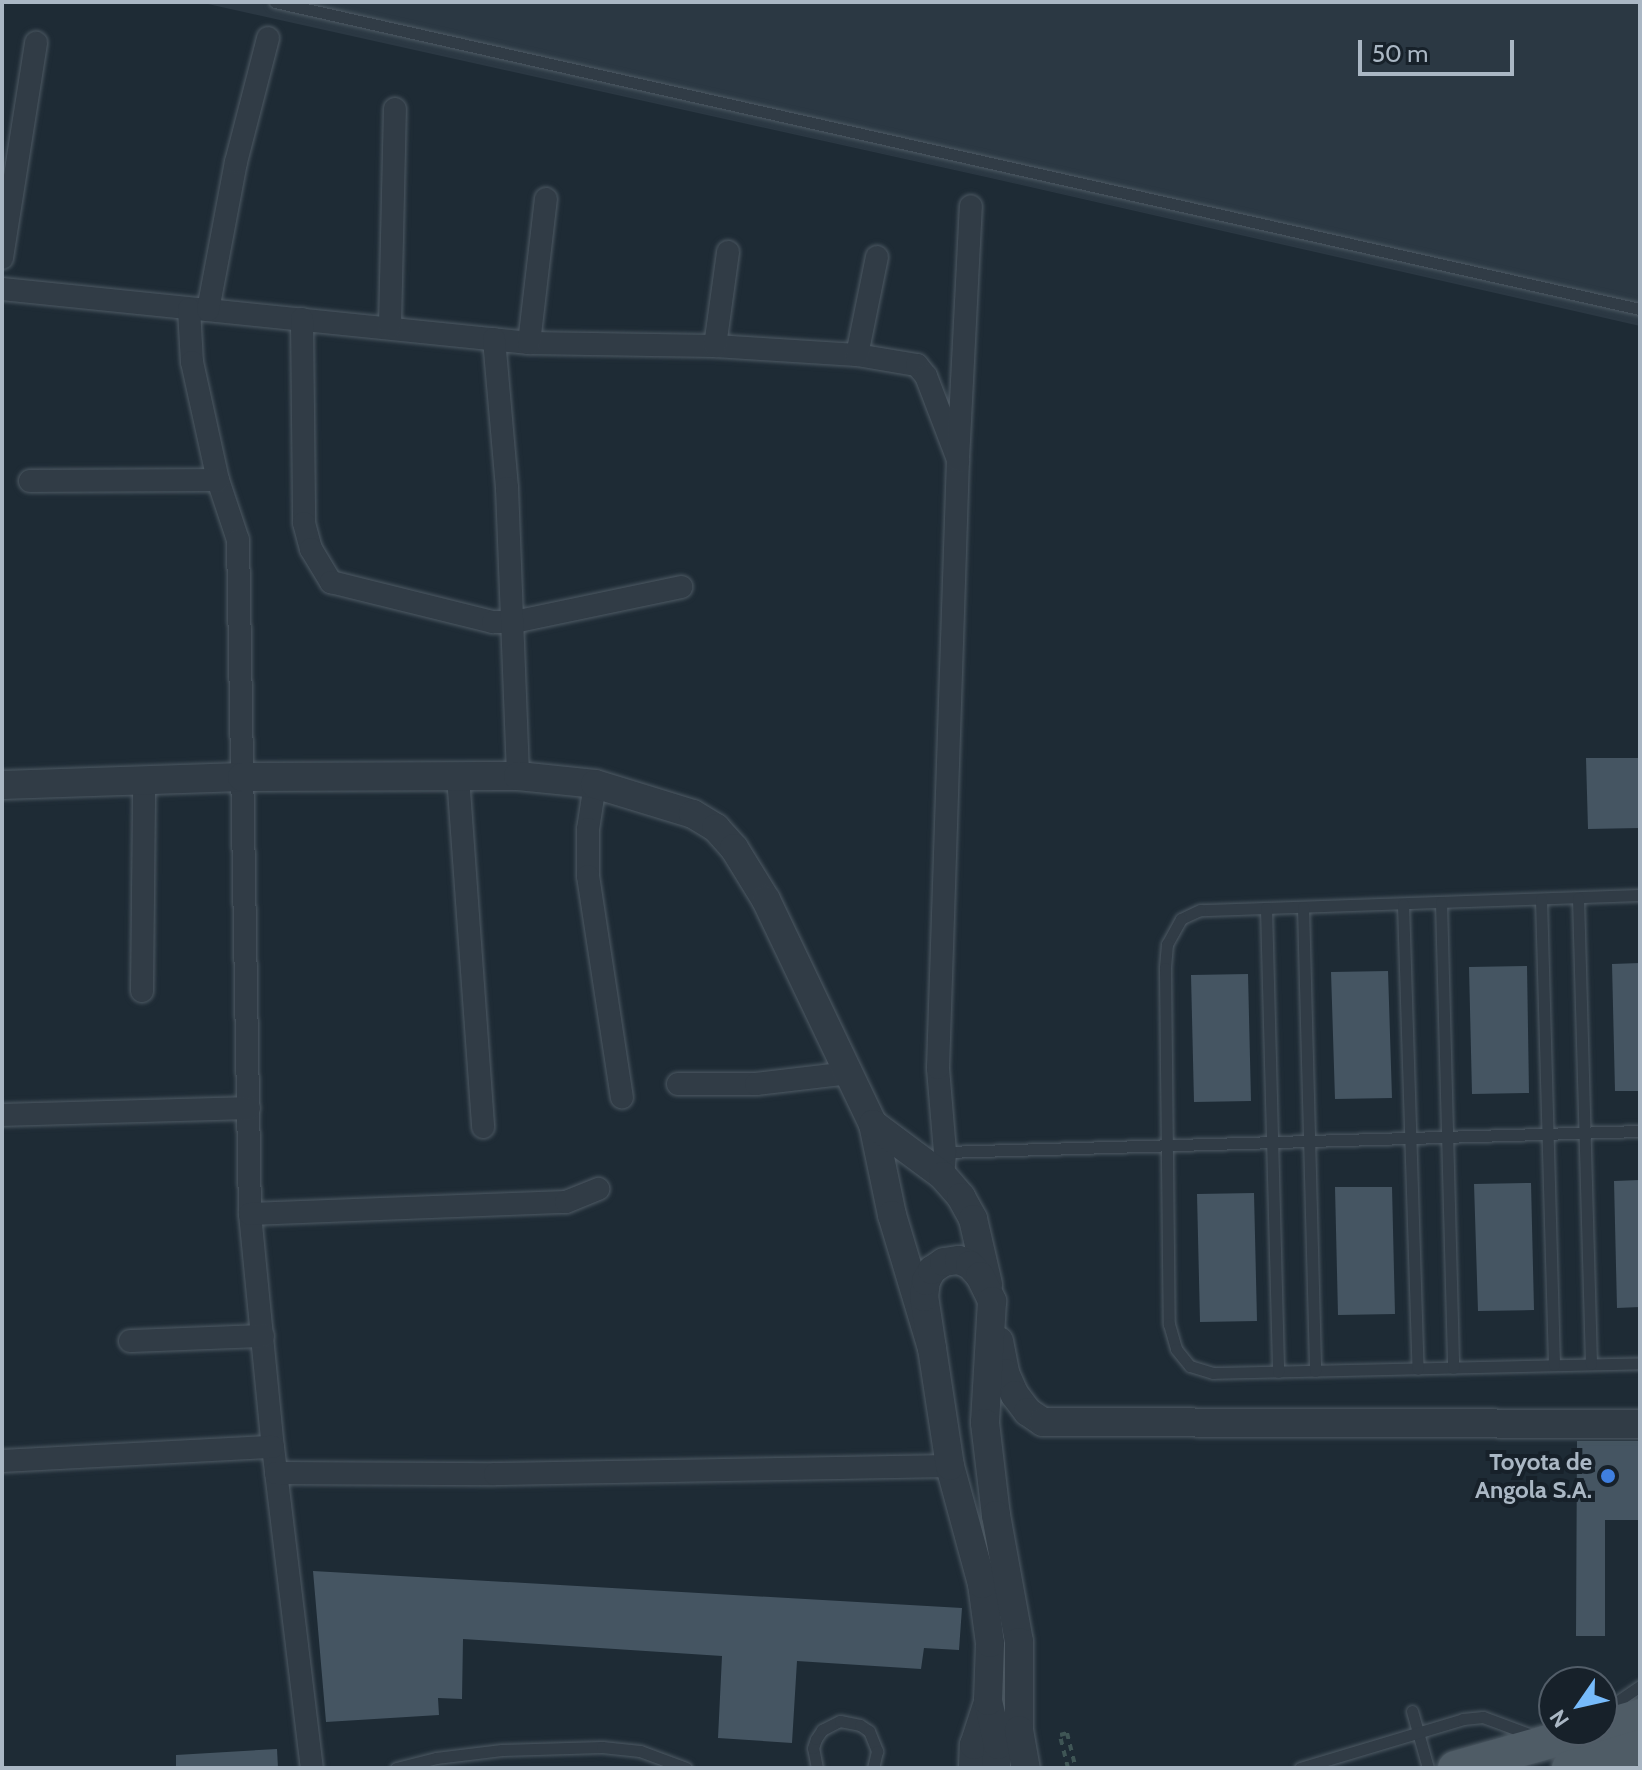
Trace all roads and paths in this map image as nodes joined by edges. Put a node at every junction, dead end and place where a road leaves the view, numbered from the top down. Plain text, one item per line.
1 (275, 2) edge
2 (268, 38) dead end
3 (36, 43) dead end
4 (395, 109) dead end
5 (546, 199) dead end
6 (971, 206) dead end
7 (728, 252) dead end
8 (877, 257) dead end
9 (2, 258) edge
10 (2, 289) edge
11 (199, 309) junction
12 (1640, 309) edge
13 (302, 319) junction
14 (390, 326) junction
15 (494, 339) junction
16 (529, 343) junction
17 (715, 346) junction
18 (857, 355) junction
19 (958, 460) junction
20 (218, 480) junction
21 (30, 481) dead end
22 (681, 587) dead end
23 (514, 622) junction
24 (458, 776) junction
25 (518, 776) junction
26 (242, 777) junction
27 (144, 783) junction
28 (595, 784) junction
29 (2, 785) edge
30 (1640, 895) edge
31 (1578, 898) junction
32 (1541, 899) junction
33 (1441, 902) junction
34 (1403, 904) junction
35 (1303, 907) junction
36 (1266, 908) junction
37 (142, 991) dead end
38 (849, 1073) junction
39 (678, 1084) dead end
40 (622, 1097) dead end
41 (249, 1108) junction
42 (2, 1115) edge
43 (873, 1124) junction
44 (483, 1127) dead end
45 (1640, 1131) edge
46 (1585, 1132) junction
47 (1548, 1133) junction
48 (1447, 1137) junction
49 (1411, 1138) junction
50 (1309, 1141) junction
51 (1272, 1142) junction
52 (1167, 1145) junction
53 (944, 1164) junction
54 (599, 1189) dead end
55 (250, 1214) junction
56 (992, 1301) junction
57 (263, 1336) junction
58 (130, 1341) dead end
59 (932, 1348) junction
60 (1640, 1363) edge
61 (1591, 1364) junction
62 (1554, 1365) junction
63 (1453, 1368) junction
64 (1418, 1369) junction
65 (1315, 1371) junction
66 (1278, 1372) junction
67 (1640, 1424) edge
68 (273, 1447) junction
69 (2, 1461) edge
70 (950, 1466) junction
71 (276, 1473) junction
72 (1640, 1686) edge
73 (988, 1701) junction
74 (1618, 1701) edge
75 (1412, 1711) dead end
76 (1640, 1716) edge
77 (1618, 1724) edge
78 (1538, 1730) edge
79 (1418, 1732) junction
80 (1618, 1744) edge
81 (1547, 1746) edge
82 (1640, 1747) edge
83 (312, 1768) edge
84 (396, 1768) edge
85 (686, 1768) edge
86 (817, 1768) edge
87 (873, 1768) edge
88 (973, 1768) edge
89 (996, 1768) edge
90 (1026, 1768) edge
91 (1068, 1768) edge
92 (1076, 1768) edge
93 (1300, 1768) edge
94 (1428, 1768) edge
95 (1455, 1768) edge

1 - 12 lane
2 - 11 street
3 - 9 street
4 - 14 street
5 - 16 street
6 - 19 street
7 - 17 street
8 - 18 street
10 - 11 street
11 - 13 street
11 - 20 street
13 - 14 street
13 - 23 street
14 - 15 street
15 - 16 street
15 - 23 street
16 - 17 street
17 - 18 street
18 - 19 street
19 - 53 street
20 - 21 street
20 - 26 street
22 - 23 street
23 - 25 street
24 - 25 street
24 - 26 street
24 - 44 street
25 - 28 street
26 - 27 street
26 - 41 street
27 - 29 street
27 - 37 street
28 - 38 street
28 - 40 street
30 - 31 lane
31 - 32 lane
31 - 46 lane
32 - 33 lane
32 - 47 lane
33 - 34 lane
33 - 48 lane
34 - 35 lane
34 - 49 lane
35 - 36 lane
35 - 50 lane
36 - 51 lane
36 - 52 lane
38 - 39 street
38 - 43 street
41 - 42 street
41 - 55 street
43 - 53 street
43 - 59 street
45 - 46 lane
46 - 47 lane
46 - 61 lane
47 - 48 lane
47 - 62 lane
48 - 49 lane
48 - 63 lane
49 - 50 lane
49 - 64 lane
50 - 51 lane
50 - 65 lane
51 - 52 lane
51 - 66 lane
52 - 53 lane
52 - 66 lane
53 - 56 street
54 - 55 street
55 - 57 street
56 - 59 street
56 - 67 street
56 - 90 street
57 - 58 street
57 - 68 street
59 - 70 street
60 - 61 lane
61 - 62 lane
62 - 63 lane
63 - 64 lane
64 - 65 lane
65 - 66 lane
68 - 69 street
68 - 71 street
70 - 71 street
70 - 73 street
71 - 83 street
72 - 74 lane
73 - 88 street
73 - 89 street
75 - 79 lane
76 - 77 main road
78 - 79 lane
79 - 93 lane
79 - 94 lane
80 - 82 main road
81 - 95 main road
84 - 85 lane
86 - 87 lane
91 - 92 path

